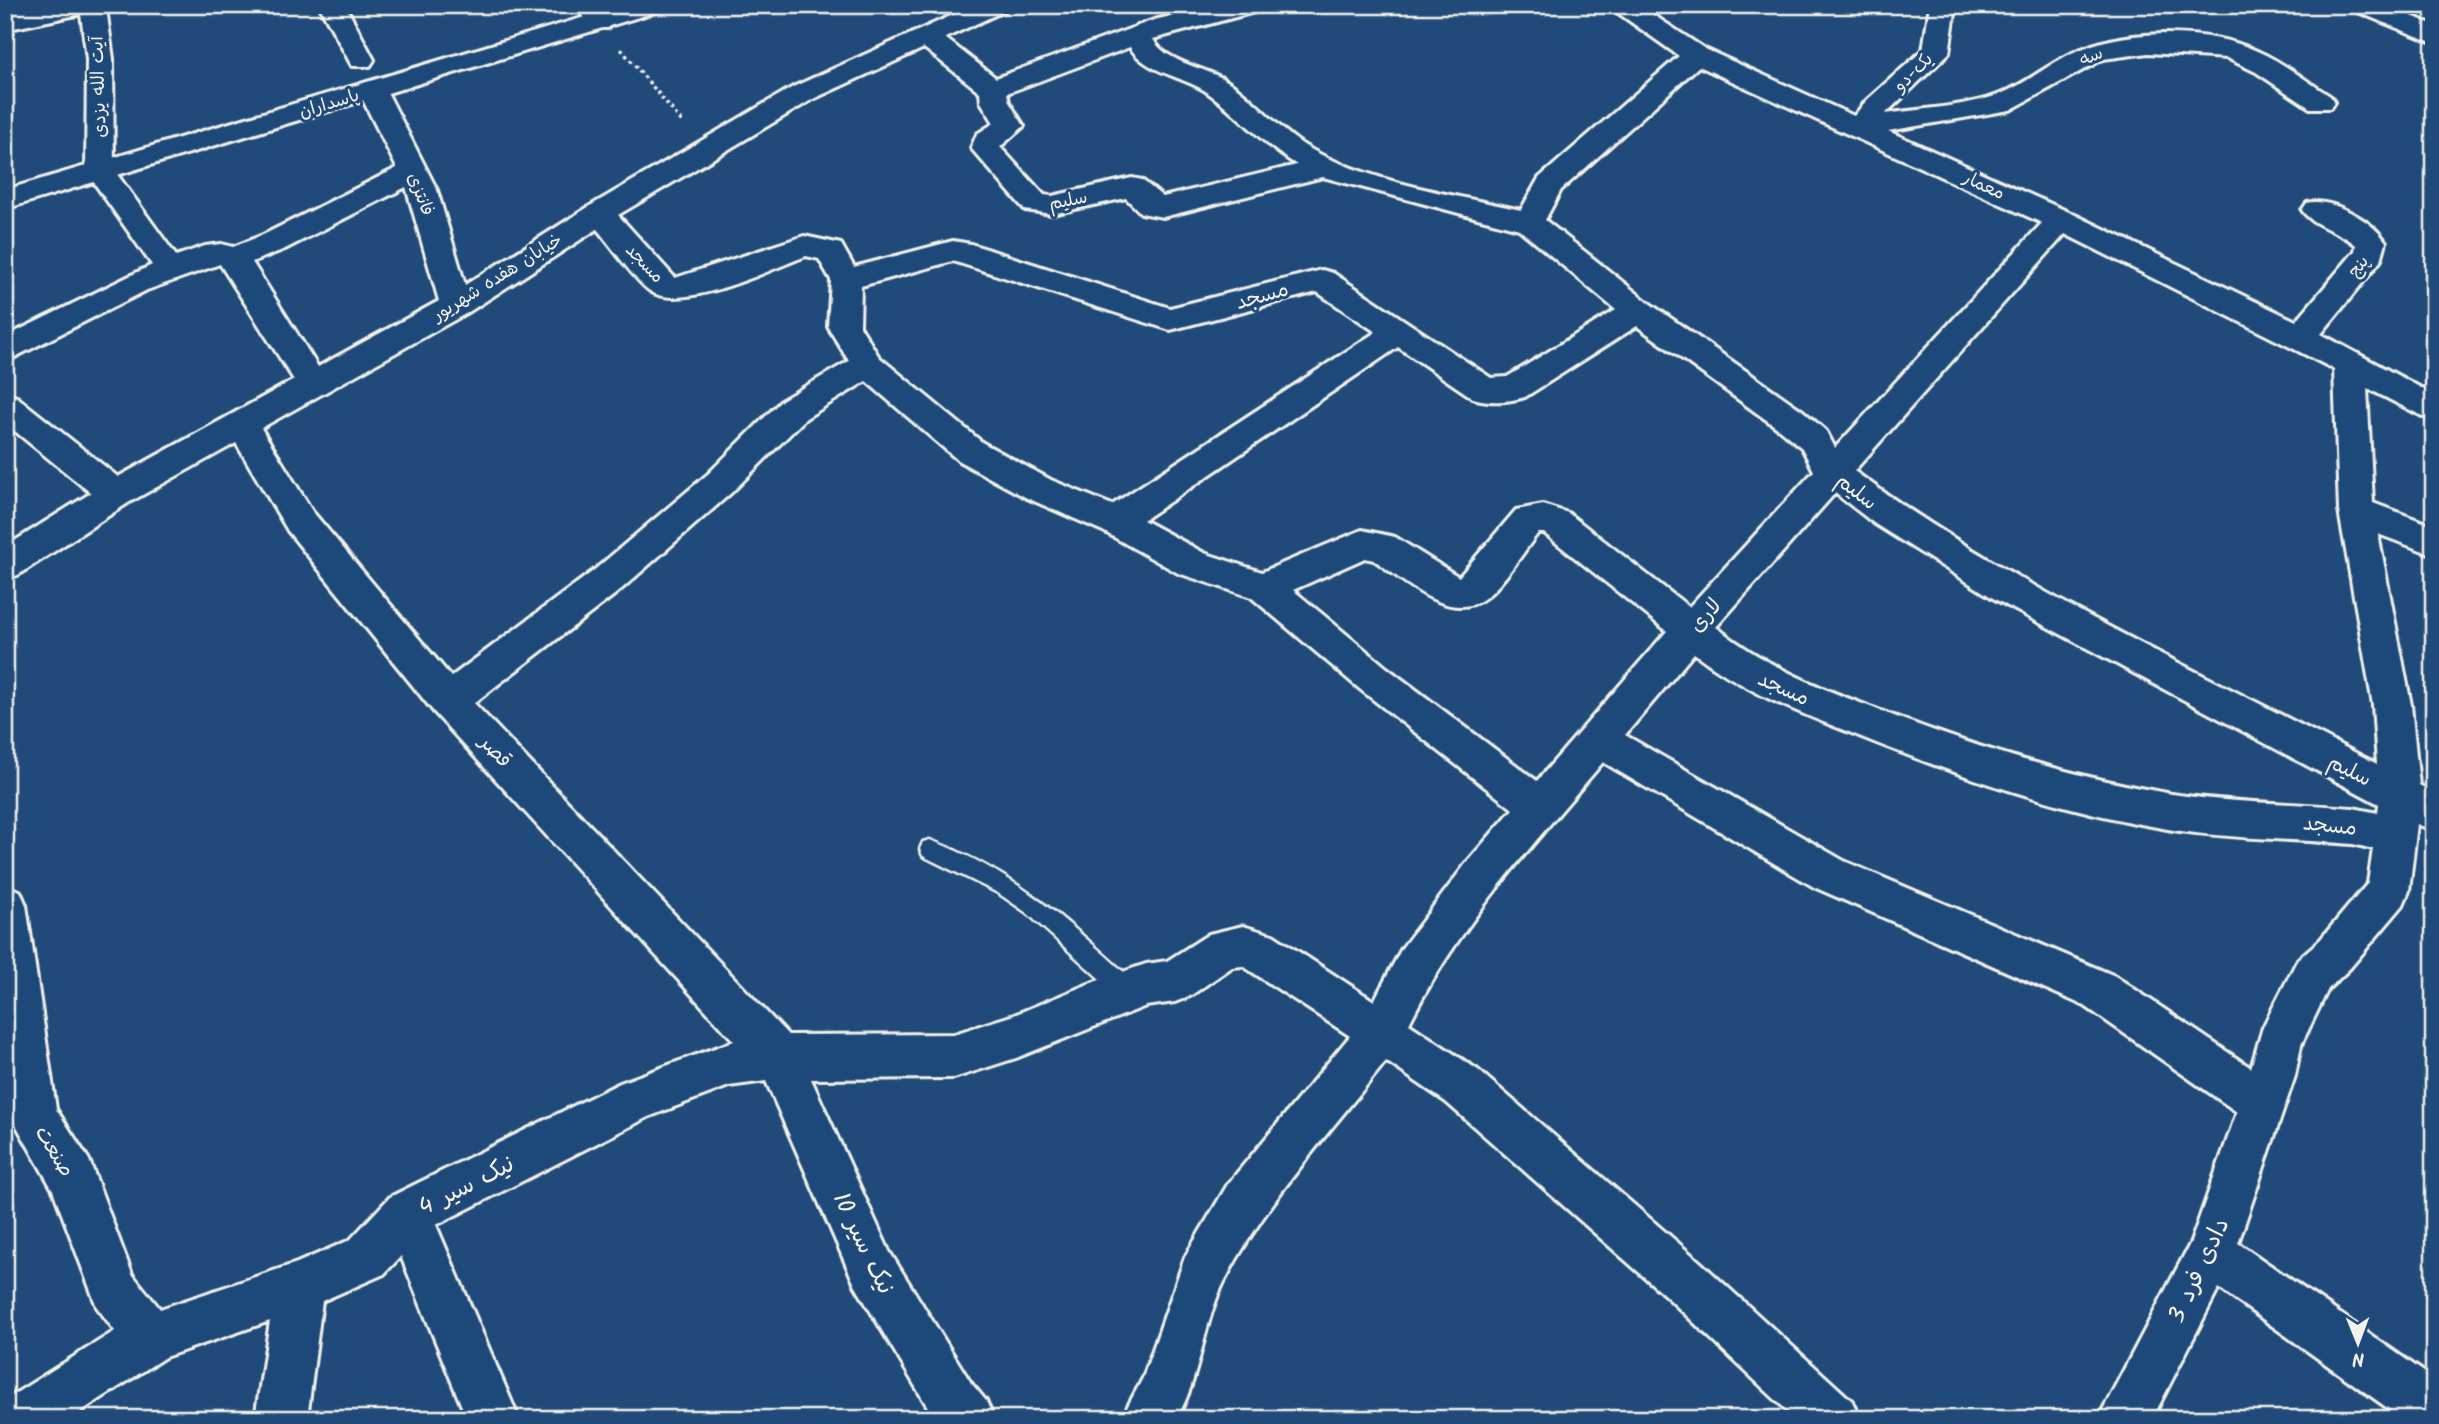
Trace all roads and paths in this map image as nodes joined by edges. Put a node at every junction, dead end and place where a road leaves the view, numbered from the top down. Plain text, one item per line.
1 (332, 5) edge
2 (653, 5) edge
3 (997, 5) edge
4 (1138, 5) edge
5 (1253, 5) edge
6 (1666, 5) edge
7 (1943, 5) edge
8 (2362, 5) edge
9 (1629, 11) edge
10 (594, 13) edge
11 (5, 22) edge
12 (1151, 31) junction
13 (2434, 35) edge
14 (927, 37) junction
15 (1696, 55) junction
16 (360, 60) dead end
17 (993, 89) junction
18 (372, 90) junction
19 (2320, 102) dead end
20 (1860, 127) junction
21 (706, 150) junction
22 (1323, 168) junction
23 (100, 171) junction
24 (414, 171) junction
25 (5, 200) edge
26 (2317, 210) dead end
27 (600, 213) junction
28 (2061, 220) junction
29 (1529, 222) junction
30 (234, 258) junction
31 (170, 269) junction
32 (846, 281) junction
33 (456, 304) junction
34 (1639, 311) junction
35 (1398, 332) junction
36 (2301, 337) junction
37 (5, 351) edge
38 (868, 365) junction
39 (2350, 365) junction
40 (312, 383) junction
41 (5, 405) edge
42 (2434, 410) edge
43 (241, 423) junction
44 (1832, 473) junction
45 (116, 494) junction
46 (2356, 511) junction
47 (1115, 521) junction
48 (2434, 541) edge
49 (5, 565) edge
50 (1265, 587) junction
51 (1690, 630) junction
52 (448, 701) junction
53 (1597, 738) junction
54 (1539, 806) junction
55 (2409, 814) edge
56 (930, 849) dead end
57 (5, 905) edge
58 (1129, 991) junction
59 (1381, 1034) junction
60 (778, 1057) junction
61 (2267, 1089) junction
62 (20, 1124) edge
63 (407, 1214) junction
64 (2211, 1253) junction
65 (300, 1286) junction
66 (151, 1337) junction
67 (2434, 1410) edge
68 (22, 1419) edge
69 (281, 1419) edge
70 (493, 1419) edge
71 (968, 1419) edge
72 (1147, 1419) edge
73 (1834, 1419) edge
74 (2124, 1419) edge

1 - 16 street
2 - 10 street, پاسداران
3 - 14 street, خیابان هفده شهریور
4 - 12 street
5 - 12 street
6 - 9 street
7 - 20 street, یک-دو
8 - 13 street
9 - 15 street, معمار
10 - 18 street, پاسداران
10 - 21 path
11 - 23 street, آیت الله یزدی
12 - 17 street
12 - 22 street
14 - 17 street, سلیم
14 - 21 street, خیابان هفده شهریور
15 - 20 street, معمار
15 - 29 street
17 - 22 street, سلیم
18 - 23 street, پاسداران
18 - 24 street, فانتزی
19 - 20 street, سه
20 - 28 street, معمار
21 - 27 street, خیابان هفده شهریور
22 - 29 street
23 - 25 street, پاسداران
23 - 31 street
24 - 30 street
24 - 33 street, فانتزی
26 - 36 street, پنج
27 - 32 street, مسجد
27 - 33 street, خیابان هفده شهریور
28 - 36 street, معمار
28 - 44 street, لاری
29 - 34 street, سلیم
30 - 31 street
30 - 40 street
31 - 37 street
32 - 35 street, مسجد
32 - 38 street
33 - 40 street, خیابان هفده شهریور
34 - 35 street, مسجد
34 - 44 street, سلیم
35 - 47 street
36 - 39 street, معمار
38 - 47 street
38 - 52 street
39 - 42 street, معمار
39 - 46 street, دادی فرد 3
40 - 43 street, خیابان هفده شهریور
41 - 45 street
43 - 45 street, خیابان هفده شهریور
43 - 52 street, قصر
44 - 51 street, لاری
44 - 55 street, سلیم
45 - 49 street, خیابان هفده شهریور
46 - 48 street
46 - 55 street, دادی فرد 3
47 - 50 street
50 - 51 street, مسجد
50 - 54 street
51 - 53 street, لاری
51 - 55 street, مسجد
52 - 60 street, قصر
53 - 54 street, لاری
53 - 61 street
54 - 59 street, لاری
55 - 61 street, دادی فرد 3
56 - 58 lane
57 - 62 street, صنعت
58 - 59 street, نیک سیر 4
58 - 60 street, نیک سیر 4
59 - 72 street, لاری
59 - 73 street, نیک سیر 4
60 - 63 street, نیک سیر 4
60 - 71 street, نیک سیر 10
61 - 64 street, دادی فرد 3
62 - 66 street, صنعت
63 - 65 street, نیک سیر 4
63 - 70 street
64 - 67 street
64 - 74 street, دادی فرد 3
65 - 66 street, نیک سیر 4
65 - 69 street
66 - 68 street, نیک سیر 4

